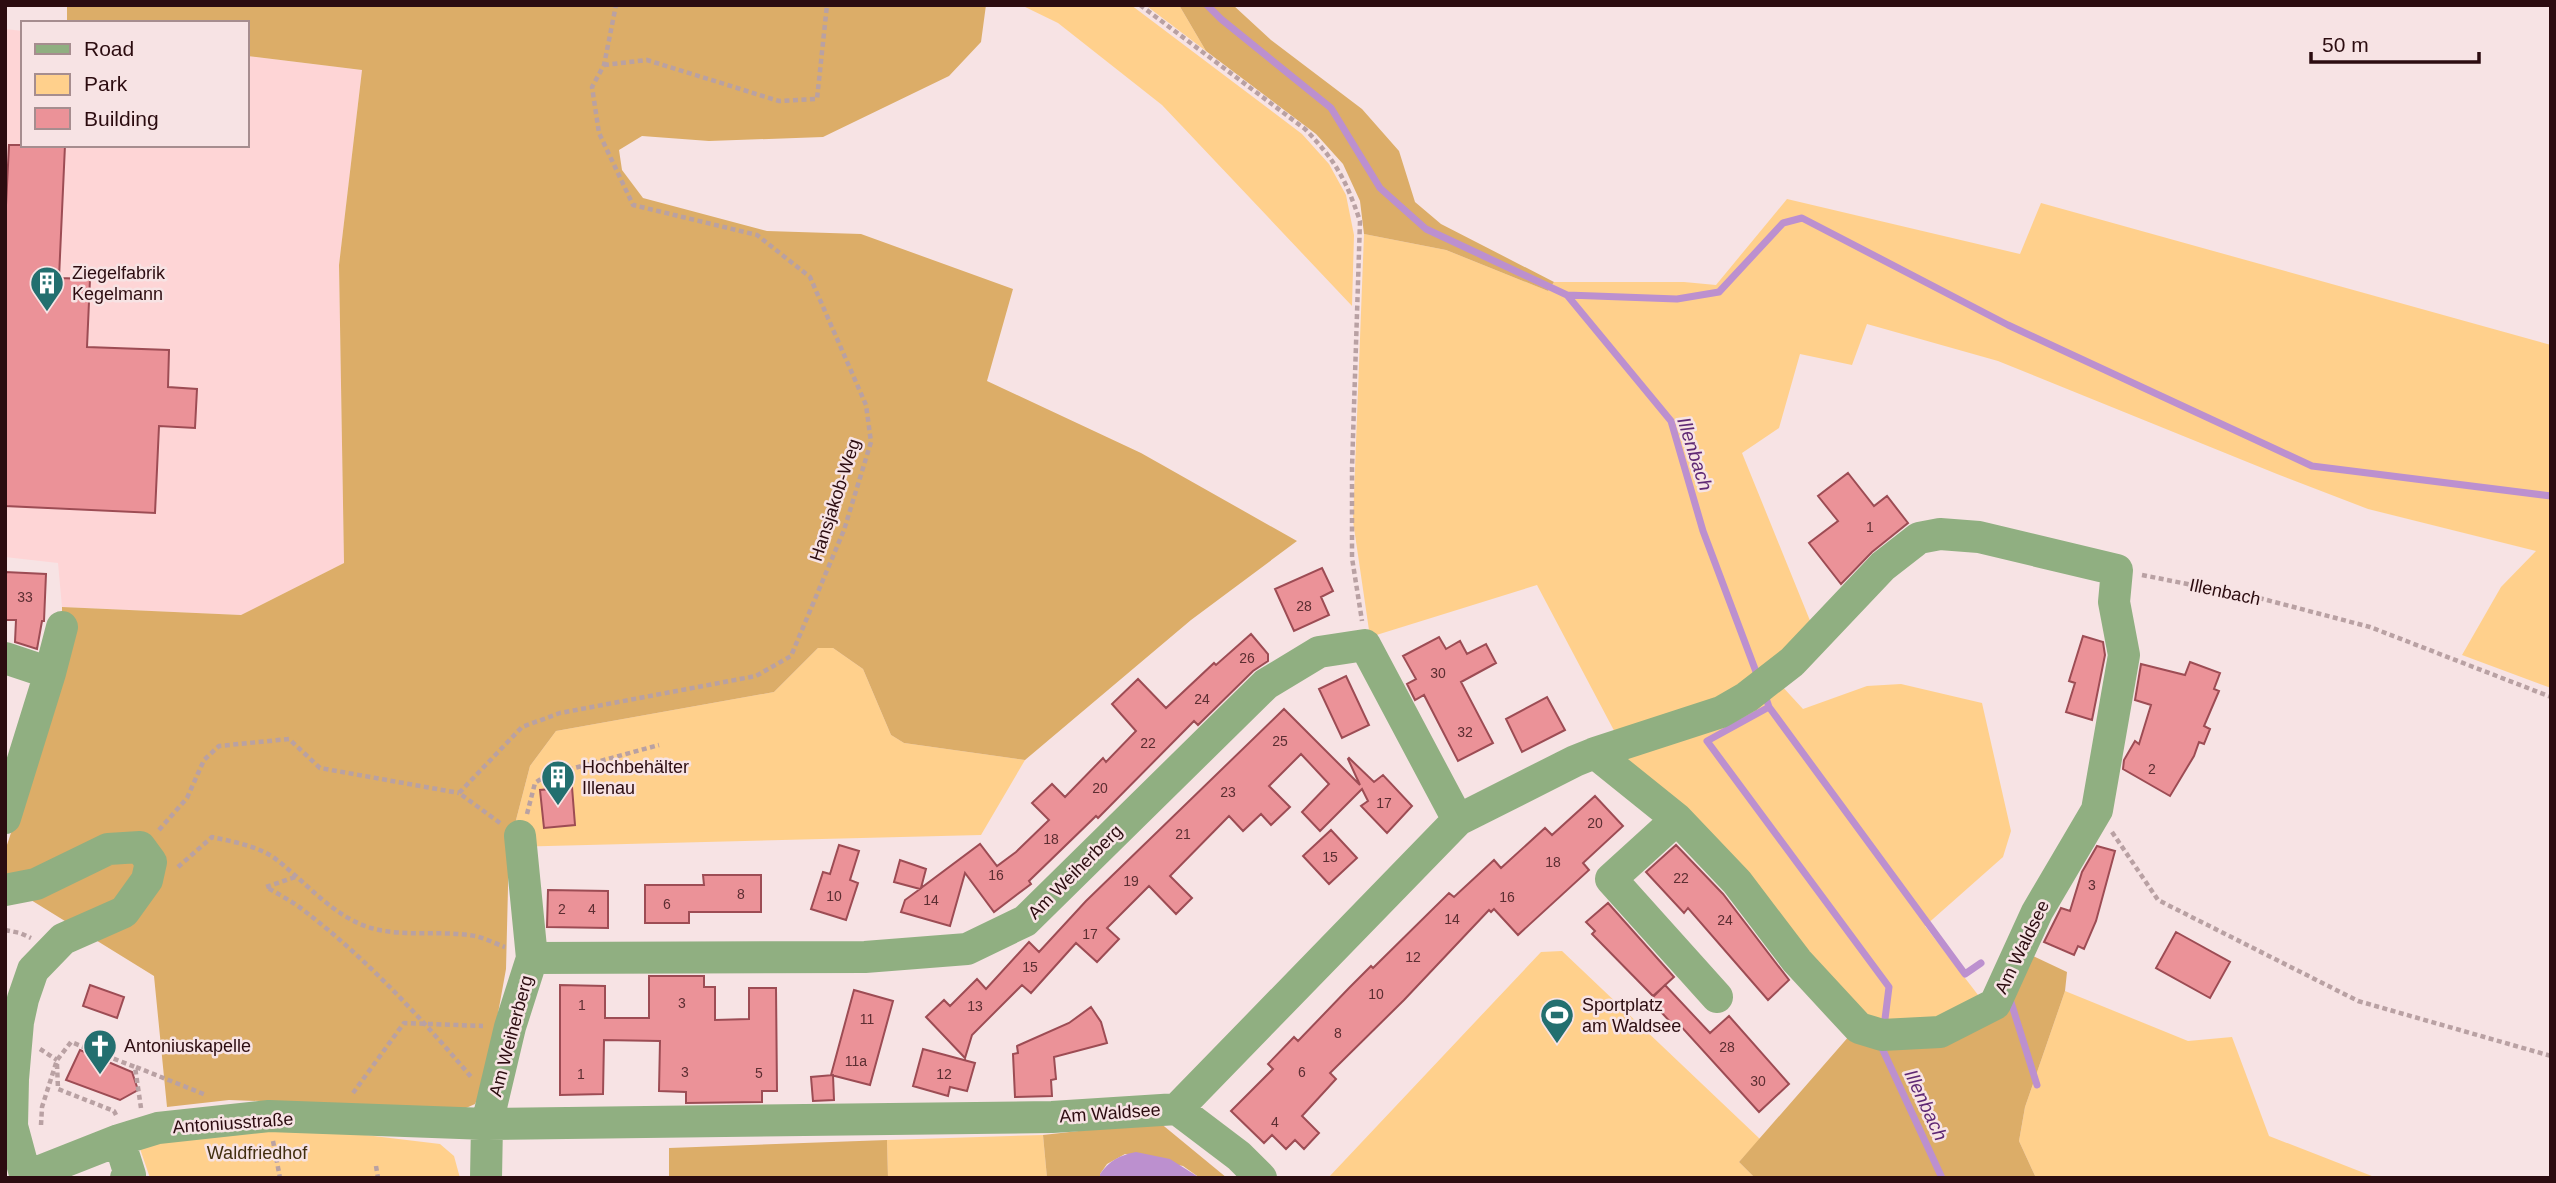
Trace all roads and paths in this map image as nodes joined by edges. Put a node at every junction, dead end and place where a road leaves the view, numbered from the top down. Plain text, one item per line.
1 (616, 5) edge
2 (827, 5) edge
3 (1140, 5) edge
4 (604, 65) junction
5 (2117, 570) junction
6 (62, 627) dead end
7 (1366, 645) junction
8 (5, 658) edge
9 (50, 673) junction
10 (2551, 696) edge
11 (659, 745) dead end
12 (1595, 753) junction
13 (459, 793) junction
14 (2097, 810) junction
15 (5, 818) edge
16 (1677, 819) junction
17 (1458, 820) junction
18 (520, 836) junction
19 (140, 847) junction
20 (296, 876) junction
21 (147, 880) junction
22 (5, 890) edge
23 (22, 927) dead end
24 (5, 930) edge
25 (532, 958) junction
26 (1717, 997) dead end
27 (427, 1024) junction
28 (510, 1027) junction
29 (2551, 1056) edge
30 (57, 1060) junction
31 (135, 1067) junction
32 (214, 1098) dead end
33 (348, 1100) dead end
34 (1177, 1109) junction
35 (490, 1114) junction
36 (268, 1116) junction
37 (41, 1131) dead end
38 (130, 1131) junction
39 (376, 1166) dead end
40 (26, 1178) edge
41 (31, 1178) edge
42 (126, 1178) edge
43 (280, 1178) edge
44 (378, 1178) edge
45 (486, 1178) edge
46 (1261, 1178) edge

1 - 4 path, Hansjakob-Weg
2 - 4 path
3 - 7 path
4 - 13 path, Hansjakob-Weg
5 - 10 path, Illenbach
5 - 12 street, Am Waldsee
5 - 14 street, Am Waldsee
6 - 9 street
7 - 17 street
7 - 25 street, Am Weiherberg
8 - 9 street
9 - 15 street
11 - 18 path
12 - 16 street, Am Waldsee
12 - 17 street, Am Waldsee
13 - 18 path
13 - 19 path
14 - 16 street, Am Waldsee
14 - 29 path
16 - 26 street
17 - 34 street, Am Waldsee
18 - 25 street
19 - 21 street
19 - 22 street
20 - 21 path
20 - 25 path
20 - 27 path
21 - 40 street
23 - 24 path
25 - 28 street, Am Weiherberg
27 - 28 path
27 - 33 path
27 - 35 path
28 - 35 street, Am Weiherberg
30 - 31 path
30 - 37 path
30 - 38 path
31 - 32 path
31 - 38 path
34 - 35 street, Am Waldsee
34 - 46 street
35 - 36 street, Antoniusstraße
35 - 45 street, Am Weiherberg
36 - 38 street, Antoniusstraße
36 - 43 path
38 - 41 street, Antoniusstraße
38 - 42 street
39 - 44 path

